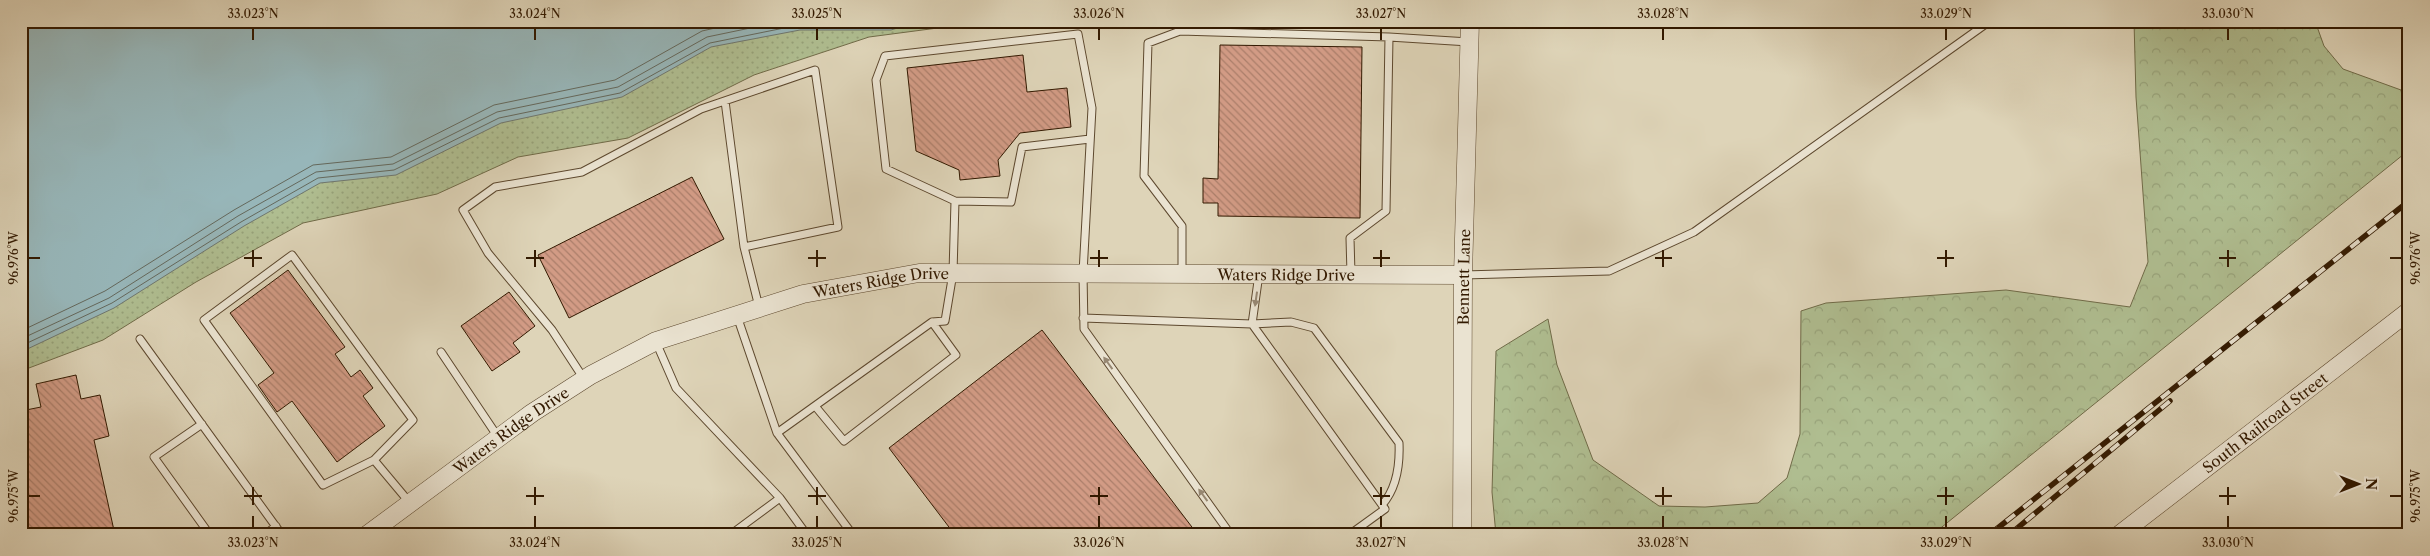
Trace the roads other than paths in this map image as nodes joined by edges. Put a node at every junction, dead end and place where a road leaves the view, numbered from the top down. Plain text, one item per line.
1 (1470, 21) edge
2 (1990, 21) edge
3 (1389, 37) junction
4 (1469, 42) junction
5 (725, 101) junction
6 (1090, 139) junction
7 (955, 200) junction
8 (744, 247) junction
9 (953, 272) junction
10 (1083, 273) junction
11 (1182, 274) junction
12 (1260, 274) junction
13 (1351, 274) junction
14 (1463, 275) junction
15 (759, 307) junction
16 (2409, 311) edge
17 (736, 314) junction
18 (1083, 318) junction
19 (932, 322) junction
20 (1252, 324) junction
21 (140, 339) dead end
22 (656, 341) junction
23 (440, 352) dead end
24 (584, 379) junction
25 (815, 406) junction
26 (202, 424) junction
27 (777, 433) junction
28 (498, 438) junction
29 (374, 460) junction
30 (780, 498) junction
31 (410, 503) junction
32 (1382, 505) junction
33 (276, 526) junction
34 (373, 533) edge
35 (210, 535) edge
36 (265, 535) edge
37 (282, 535) edge
38 (730, 535) edge
39 (807, 535) edge
40 (853, 535) edge
41 (1231, 535) edge
42 (1349, 535) edge
43 (1462, 535) edge
44 (2119, 535) edge

1 - 4 street, Bennett Lane
2 - 14 lane
3 - 4 lane
3 - 11 lane
3 - 13 lane
4 - 14 street, Bennett Lane
5 - 8 lane
5 - 8 lane
5 - 24 lane
6 - 7 lane
6 - 7 lane
6 - 10 lane
7 - 9 lane
8 - 15 lane
9 - 10 street, Waters Ridge Drive
9 - 15 street, Waters Ridge Drive
9 - 19 lane
10 - 11 street, Waters Ridge Drive
10 - 18 lane
11 - 12 street, Waters Ridge Drive
12 - 13 street, Waters Ridge Drive
12 -> 20 lane
13 - 14 street, Waters Ridge Drive
14 - 43 street, Bennett Lane
15 - 17 street, Waters Ridge Drive
16 - 44 street, South Railroad Street
17 - 22 street, Waters Ridge Drive
17 - 27 lane
18 - 20 lane
41 -> 18 lane
19 - 25 lane
19 - 25 lane
20 - 32 lane
20 - 32 lane
21 - 26 lane
22 - 24 street, Waters Ridge Drive
22 - 30 lane
23 - 28 lane
24 - 28 street, Waters Ridge Drive
25 - 27 lane
26 - 33 lane
26 - 35 lane
27 - 40 lane
28 - 31 street, Waters Ridge Drive
29 - 29 lane
29 - 31 lane
30 - 38 lane
30 - 39 lane
31 - 34 street, Waters Ridge Drive
32 - 42 lane
33 - 36 lane
33 - 37 lane

